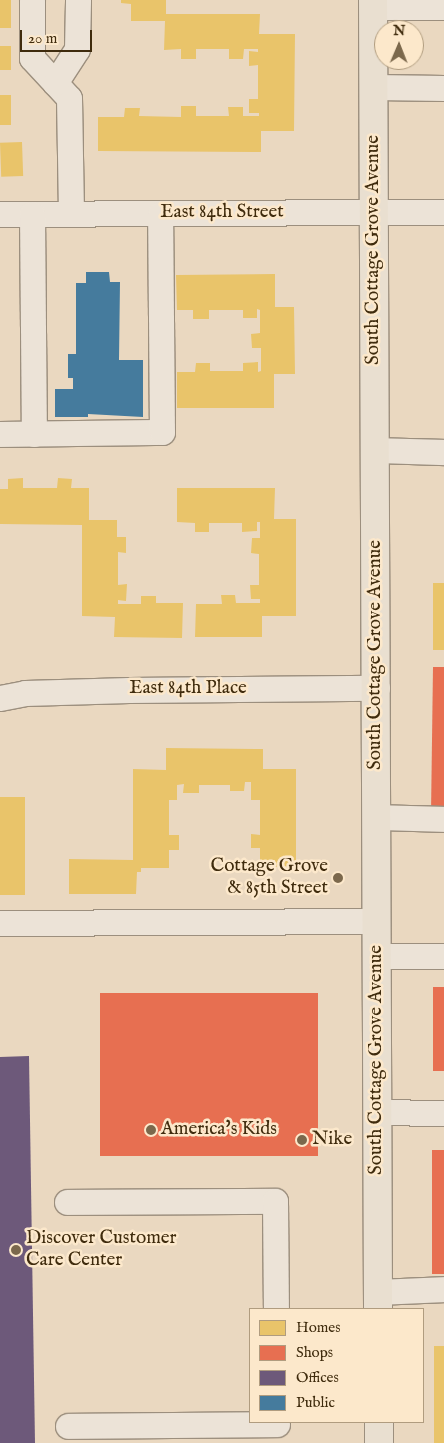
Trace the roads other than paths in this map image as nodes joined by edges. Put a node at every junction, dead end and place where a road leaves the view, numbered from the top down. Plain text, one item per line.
1 (32, 0) edge
2 (78, 0) edge
3 (373, 3) edge
4 (444, 7) edge
5 (55, 83) junction
6 (374, 87) junction
7 (444, 88) edge
8 (374, 212) junction
9 (444, 212) edge
10 (0, 214) edge
11 (32, 214) junction
12 (71, 214) junction
13 (160, 214) junction
14 (0, 434) edge
15 (34, 434) junction
16 (376, 450) junction
17 (444, 452) edge
18 (377, 688) junction
19 (0, 698) edge
20 (376, 817) junction
21 (444, 820) edge
22 (376, 921) junction
23 (0, 923) edge
24 (376, 956) junction
25 (444, 956) edge
26 (377, 1112) junction
27 (444, 1113) edge
28 (66, 1202) dead end
29 (444, 1289) edge
30 (378, 1301) edge
31 (276, 1308) edge
32 (379, 1423) edge
33 (68, 1426) dead end
34 (277, 1430) edge
35 (379, 1443) edge

1 - 5 street
2 - 5 street
3 - 4 street
3 - 6 main road, South Cottage Grove Avenue
5 - 12 street
6 - 7 street
6 - 8 main road, South Cottage Grove Avenue
8 - 9 street, East 84th Street
8 - 13 street, East 84th Street
8 - 16 main road, South Cottage Grove Avenue
10 - 11 street, East 84th Street
11 - 12 street, East 84th Street
11 - 15 street
12 - 13 street, East 84th Street
13 - 15 street
14 - 15 street
16 - 17 street
16 - 18 main road, South Cottage Grove Avenue
18 - 19 street, East 84th Place
18 - 20 main road, South Cottage Grove Avenue
20 - 21 street
20 - 22 main road, South Cottage Grove Avenue
22 - 23 street
22 - 24 main road, South Cottage Grove Avenue
24 - 25 street
24 - 26 main road, South Cottage Grove Avenue
26 - 27 street
26 - 30 main road, South Cottage Grove Avenue
28 - 31 street
29 - 30 street
32 - 35 main road
33 - 34 street

